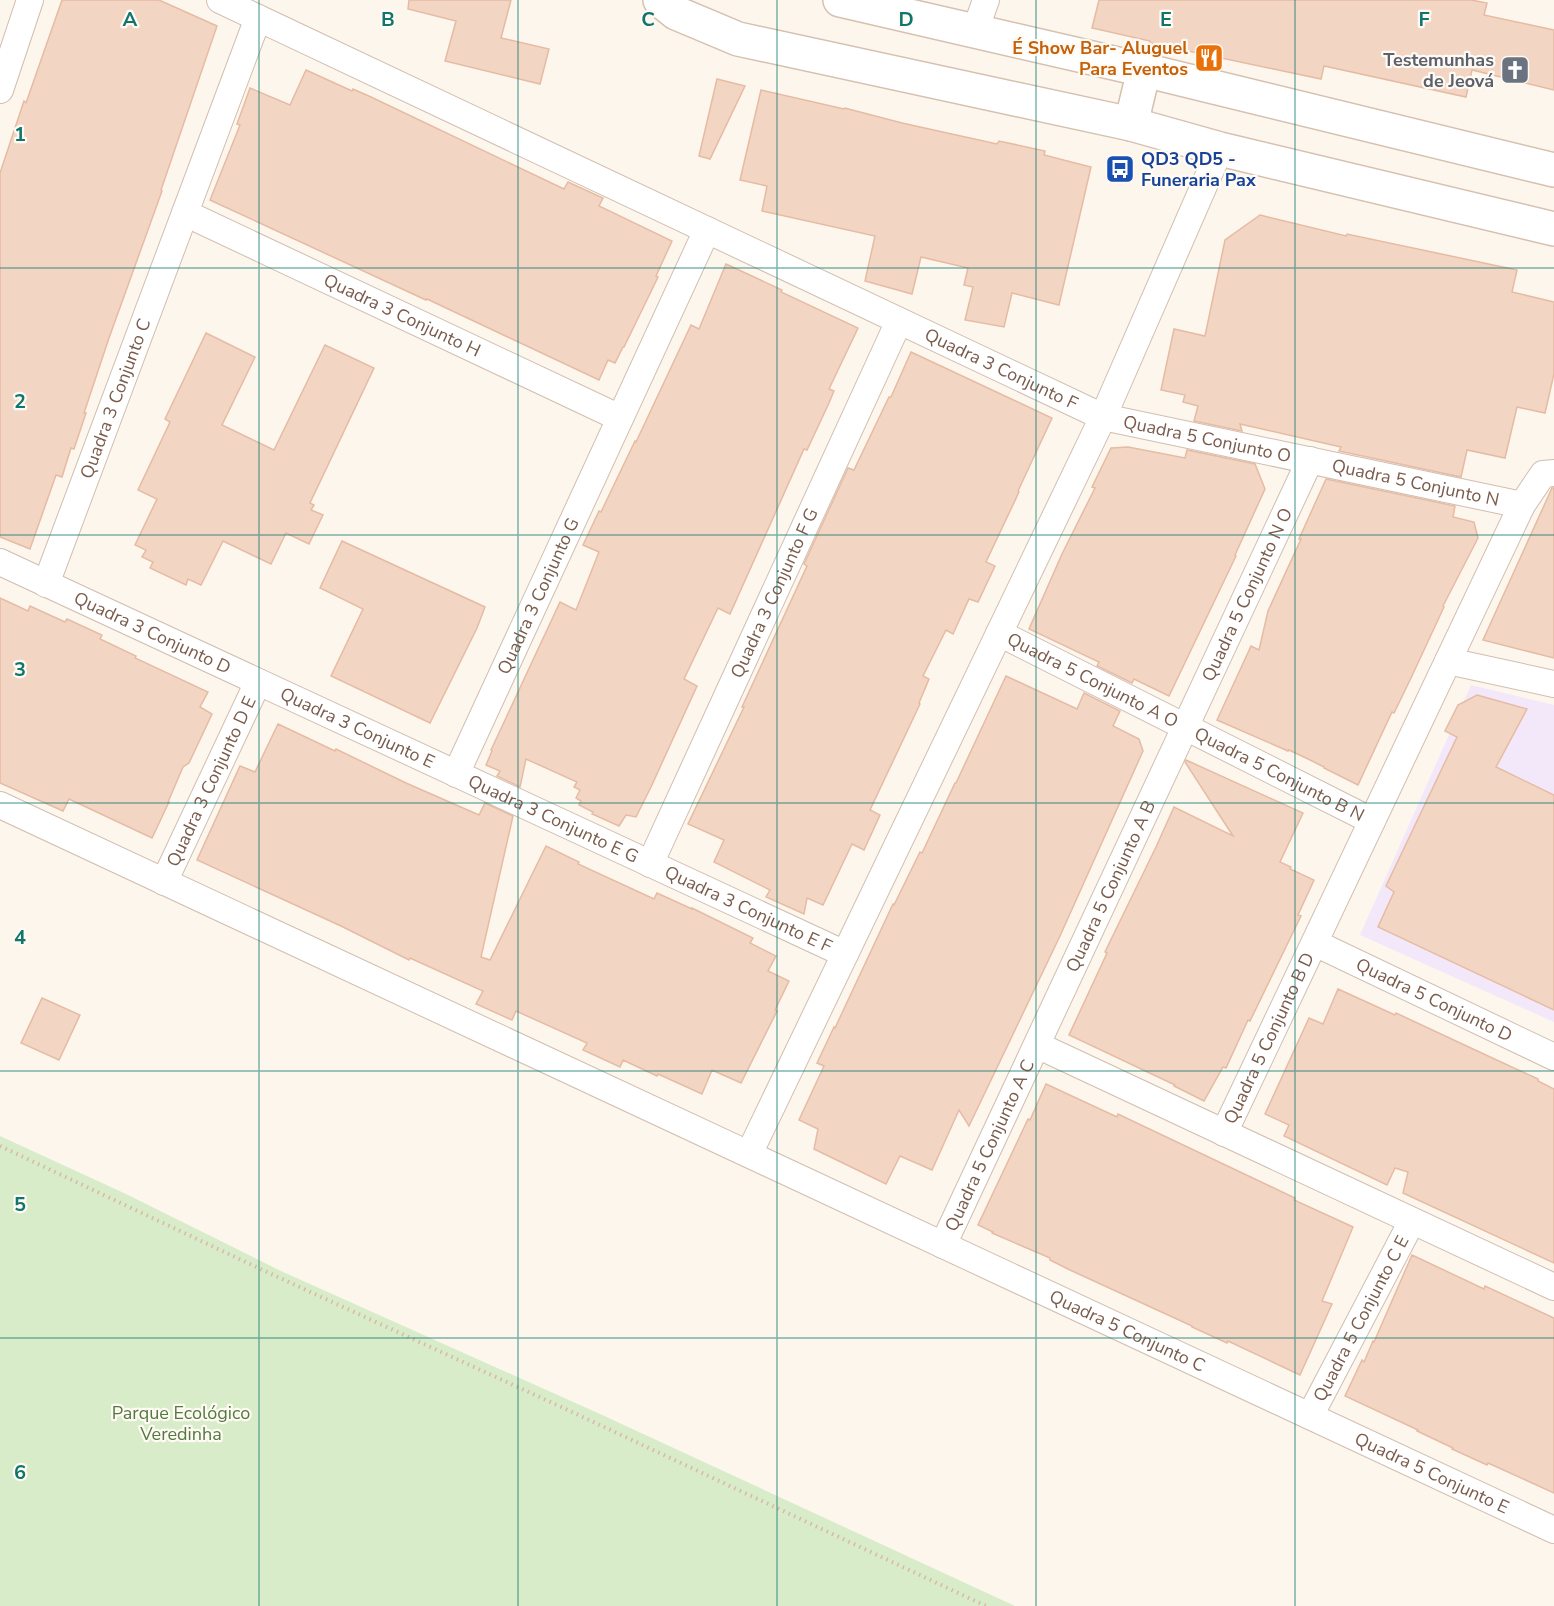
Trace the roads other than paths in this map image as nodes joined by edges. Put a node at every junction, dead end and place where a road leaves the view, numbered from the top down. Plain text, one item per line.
1 (30, 0) edge
2 (220, 0) edge
3 (660, 0) edge
4 (840, 0) edge
5 (986, 0) edge
6 (258, 18) junction
7 (975, 31) junction
8 (1144, 70) junction
9 (0, 90) edge
10 (1131, 124) junction
11 (1220, 149) junction
12 (1554, 170) edge
13 (185, 213) junction
14 (1554, 229) edge
15 (707, 230) junction
16 (899, 321) junction
17 (1103, 417) junction
18 (620, 418) junction
19 (1310, 460) junction
20 (1554, 473) edge
21 (1521, 505) junction
22 (0, 562) edge
23 (46, 584) junction
24 (999, 633) junction
25 (1448, 661) junction
26 (258, 682) junction
27 (1554, 684) edge
28 (1185, 727) junction
29 (456, 774) junction
30 (0, 805) edge
31 (1372, 821) junction
32 (650, 864) junction
33 (164, 882) junction
34 (1315, 943) junction
35 (845, 954) junction
36 (1037, 1045) junction
37 (1554, 1057) edge
38 (1224, 1133) junction
39 (749, 1155) junction
40 (1412, 1221) junction
41 (943, 1245) junction
42 (1554, 1287) edge
43 (1310, 1416) junction
44 (1554, 1530) edge

1 - 9 street
2 - 6 street
3 - 10 street
4 - 7 street
5 - 7 street
6 - 13 street, Quadra 3 Conjunto C
6 - 15 street
7 - 8 street
8 - 10 street
8 - 12 street
10 - 11 street
11 - 14 street
11 - 17 street
13 - 18 street, Quadra 3 Conjunto H
13 - 23 street, Quadra 3 Conjunto C
15 - 16 street
15 - 18 street, Quadra 3 Conjunto G
16 - 17 street, Quadra 3 Conjunto F
16 - 32 street, Quadra 3 Conjunto F G
17 - 19 street, Quadra 5 Conjunto O
17 - 24 street
18 - 29 street, Quadra 3 Conjunto G
19 - 21 street, Quadra 5 Conjunto N
19 - 28 street, Quadra 5 Conjunto N O
20 - 21 street
21 - 25 street
22 - 23 street, Quadra 3 Conjunto D
23 - 26 street, Quadra 3 Conjunto D
24 - 28 street, Quadra 5 Conjunto A O
24 - 35 street
25 - 27 street
25 - 31 street
26 - 29 street, Quadra 3 Conjunto E
26 - 33 street, Quadra 3 Conjunto D E
28 - 31 street, Quadra 5 Conjunto B N
28 - 36 street, Quadra 5 Conjunto A B
29 - 32 street, Quadra 3 Conjunto E G
30 - 33 street, Quadra 5 Conjunto C
31 - 34 street, Quadra 5 Conjunto B D
32 - 35 street, Quadra 3 Conjunto E F
33 - 39 street, Quadra 5 Conjunto C
34 - 37 street, Quadra 5 Conjunto D
34 - 38 street, Quadra 5 Conjunto B D
35 - 39 street
36 - 38 street
36 - 41 street, Quadra 5 Conjunto A C
38 - 40 street
39 - 41 street, Quadra 5 Conjunto C
40 - 42 street
40 - 43 street, Quadra 5 Conjunto C E
41 - 43 street, Quadra 5 Conjunto C
43 - 44 street, Quadra 5 Conjunto E

